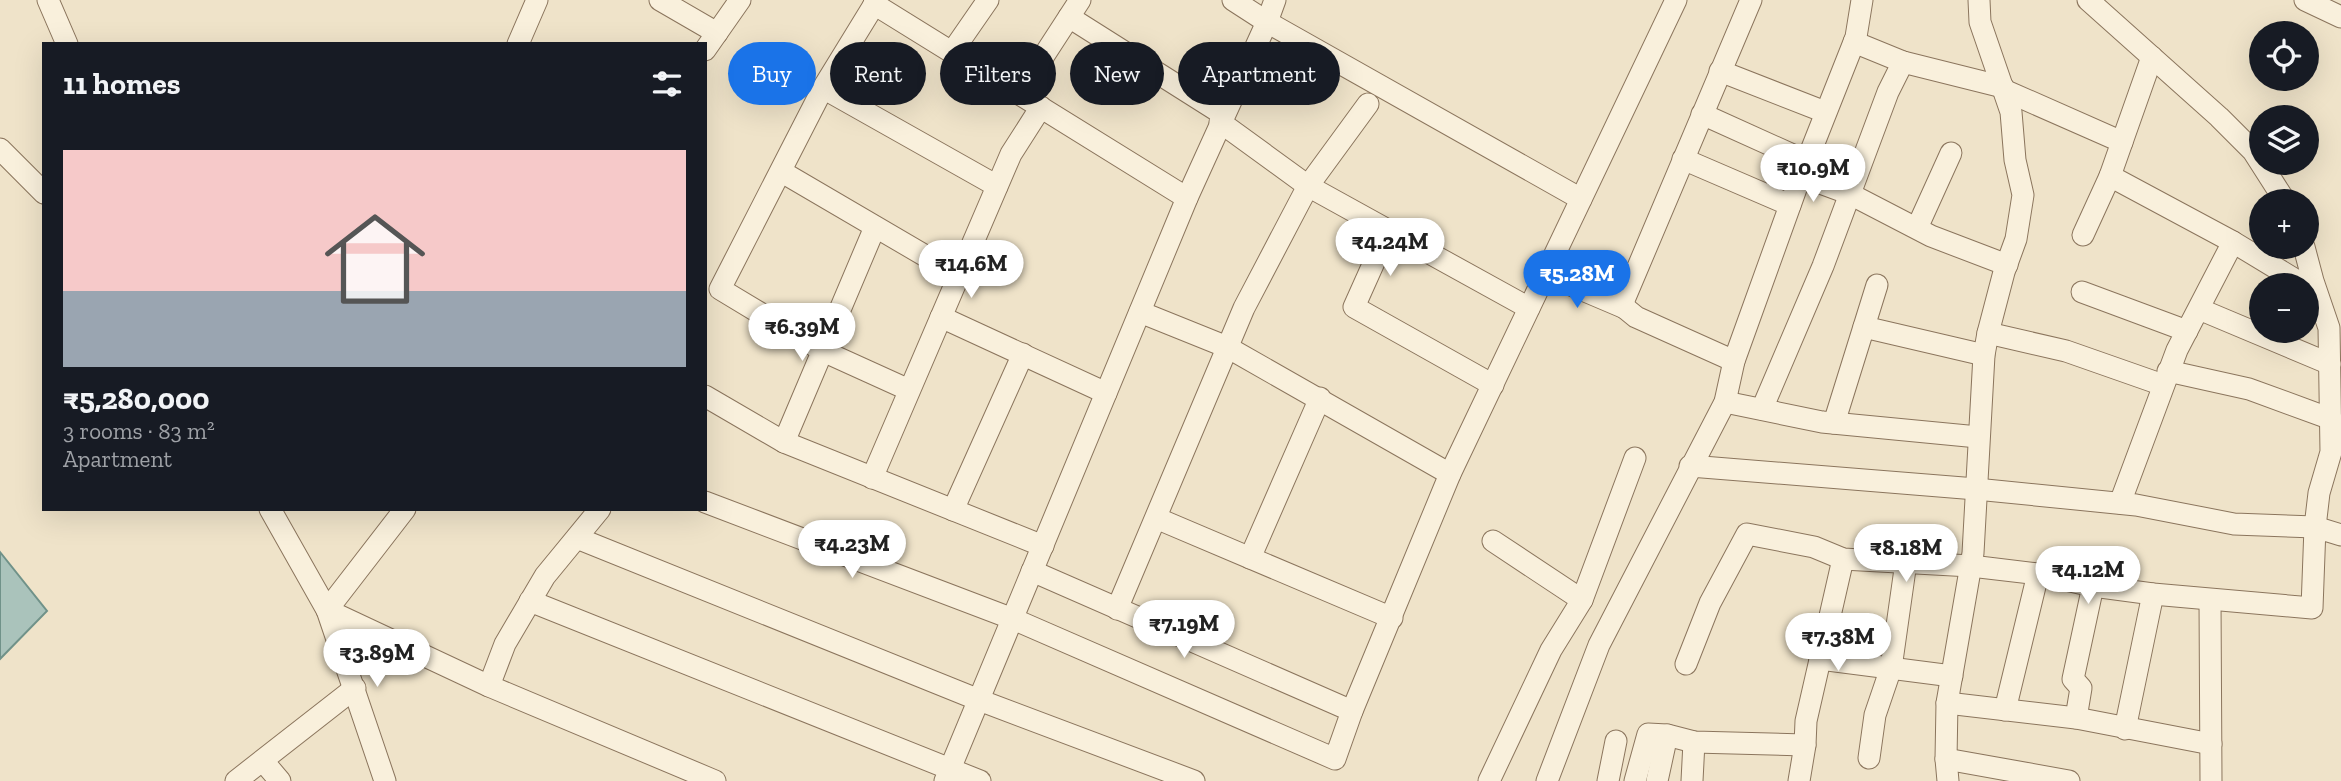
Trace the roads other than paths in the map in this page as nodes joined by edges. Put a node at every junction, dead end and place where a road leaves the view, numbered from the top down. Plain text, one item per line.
1 (48, 0) edge
2 (537, 0) edge
3 (660, 0) edge
4 (740, 0) edge
5 (988, 0) edge
6 (1233, 0) edge
7 (1275, 0) edge
8 (1676, 0) edge
9 (1751, 0) edge
10 (1862, 0) edge
11 (1979, 0) edge
12 (2088, 0) edge
13 (2305, 0) edge
14 (876, 2) edge
15 (1075, 9) edge
16 (2341, 17) edge
17 (1267, 22) junction
18 (66, 42) edge
19 (519, 42) edge
20 (711, 42) edge
21 (959, 42) edge
22 (1053, 42) edge
23 (1854, 42) junction
24 (940, 44) edge
25 (2152, 57) junction
26 (1903, 62) junction
27 (1720, 71) junction
28 (823, 88) junction
29 (2003, 88) junction
30 (1368, 104) dead end
31 (1038, 105) edge
32 (1041, 107) junction
33 (1825, 111) junction
34 (1702, 114) junction
35 (1222, 119) junction
36 (2122, 142) junction
37 (0, 149) edge
38 (1951, 153) dead end
39 (1683, 159) junction
40 (1804, 168) junction
41 (782, 172) junction
42 (2110, 176) junction
43 (997, 186) junction
44 (1308, 186) junction
45 (2278, 189) edge
46 (42, 191) edge
47 (1850, 194) junction
48 (1187, 198) junction
49 (1581, 199) junction
50 (1790, 205) junction
51 (875, 227) junction
52 (1917, 228) junction
53 (1388, 231) junction
54 (2083, 235) dead end
55 (2233, 242) junction
56 (2007, 265) junction
57 (2284, 273) edge
58 (1545, 274) junction
59 (958, 275) junction
60 (1877, 285) dead end
61 (2082, 292) dead end
62 (1530, 308) junction
63 (1625, 308) junction
64 (2319, 308) edge
65 (2199, 309) junction
66 (1140, 312) junction
67 (941, 317) junction
68 (1864, 327) junction
69 (2187, 331) junction
70 (1988, 333) junction
71 (1227, 347) junction
72 (823, 351) junction
73 (1023, 355) junction
74 (1984, 355) junction
75 (1734, 361) junction
76 (2330, 364) junction
77 (2165, 378) junction
78 (1493, 384) junction
79 (909, 390) junction
80 (1106, 393) junction
81 (707, 397) edge
82 (1320, 398) junction
83 (1725, 402) junction
84 (1762, 409) junction
85 (2331, 419) junction
86 (1834, 423) junction
87 (1978, 437) junction
88 (784, 442) junction
89 (1635, 458) dead end
90 (1690, 466) junction
91 (1450, 474) junction
92 (872, 478) junction
93 (1976, 489) junction
94 (707, 503) edge
95 (2120, 503) junction
96 (953, 510) junction
97 (271, 511) edge
98 (403, 511) edge
99 (598, 511) edge
100 (1156, 518) junction
101 (2315, 527) junction
102 (2341, 535) edge
103 (577, 538) junction
104 (1493, 541) dead end
105 (1043, 546) junction
106 (1250, 558) junction
107 (1843, 559) junction
108 (1906, 562) junction
109 (1971, 566) junction
110 (1032, 571) junction
111 (2038, 574) junction
112 (2093, 586) junction
113 (2153, 594) junction
114 (1582, 600) junction
115 (2210, 600) junction
116 (530, 601) junction
117 (1117, 609) junction
118 (327, 610) junction
119 (1392, 618) junction
120 (1013, 619) junction
121 (1820, 659) junction
122 (1686, 664) dead end
123 (1891, 668) junction
124 (1952, 676) junction
125 (489, 686) junction
126 (355, 688) junction
127 (979, 700) junction
128 (1947, 703) junction
129 (2005, 710) junction
130 (1352, 711) junction
131 (2077, 718) junction
132 (2125, 729) junction
133 (1667, 735) junction
134 (1616, 741) dead end
135 (1694, 742) junction
136 (2211, 744) junction
137 (1805, 745) junction
138 (1869, 758) dead end
139 (1946, 759) junction
140 (262, 761) junction
141 (948, 775) edge
142 (236, 781) edge
143 (280, 781) edge
144 (385, 781) edge
145 (715, 781) edge
146 (980, 781) edge
147 (1194, 781) edge
148 (1489, 781) edge
149 (1547, 781) edge
150 (1608, 781) edge
151 (1635, 781) edge
152 (1657, 781) edge
153 (1692, 781) edge
154 (1799, 781) edge
155 (1948, 781) edge
156 (2069, 781) edge
157 (2211, 781) edge

1 - 18 street
2 - 19 street
3 - 20 street
4 - 20 street
5 - 21 street
6 - 17 street
7 - 17 street
8 - 49 street
9 - 27 street
10 - 23 street
11 - 29 street
12 - 25 street
13 - 16 street
14 - 24 street
14 - 28 street
15 - 22 street
15 - 35 street
17 - 35 street
17 - 49 street
23 - 26 street
23 - 33 street
25 - 36 street
25 - 45 street
26 - 29 street
26 - 47 street
27 - 33 street
27 - 34 street
28 - 41 street
28 - 43 street
29 - 36 street
29 - 56 street
30 - 44 street
31 - 32 street
32 - 43 street
32 - 48 street
33 - 40 street
34 - 39 street
34 - 40 street
35 - 44 street
35 - 48 street
36 - 42 street
37 - 46 street
38 - 52 street
39 - 50 street
39 - 63 street
40 - 47 street
40 - 50 street
41 - 51 street
41 - 72 street
42 - 54 street
42 - 55 street
43 - 59 street
44 - 53 street
44 - 71 street
47 - 52 street
47 - 84 street
48 - 66 street
49 - 58 street
50 - 75 street
51 - 59 street
51 - 72 street
52 - 56 street
53 - 62 street
53 - 78 street
55 - 57 street
55 - 65 street
56 - 70 street
58 - 62 street
58 - 63 street
59 - 67 street
60 - 68 street
61 - 69 street
62 - 78 street
63 - 75 street
64 - 76 street
65 - 69 street
65 - 76 street
66 - 71 street
66 - 80 street
67 - 73 street
67 - 79 street
68 - 74 street
68 - 86 street
69 - 77 street
70 - 74 street
70 - 77 street
71 - 82 street
71 - 100 street
72 - 79 street
72 - 88 street
73 - 80 street
73 - 96 street
74 - 87 street
75 - 83 street
76 - 85 street
77 - 85 street
77 - 95 street
78 - 91 street
79 - 92 street
80 - 105 street
81 - 88 street
82 - 91 street
82 - 106 street
83 - 84 street
83 - 90 street
84 - 86 street
85 - 101 street
86 - 87 street
87 - 93 street
88 - 92 street
89 - 114 street
90 - 93 street
90 - 149 street
91 - 119 street
92 - 96 street
93 - 95 street
93 - 109 street
94 - 120 street
95 - 101 street
96 - 105 street
97 - 118 street
98 - 118 street
99 - 103 street
100 - 106 street
100 - 117 street
101 - 102 street
101 - 115 street
103 - 116 street
103 - 127 street
104 - 114 street
105 - 110 street
106 - 119 street
107 - 108 street
107 - 121 street
107 - 122 street
108 - 109 street
108 - 123 street
109 - 111 street
109 - 124 street
110 - 117 street
110 - 120 street
111 - 112 street
111 - 129 street
112 - 113 street
112 - 131 street
113 - 115 street
113 - 132 street
114 - 148 street
115 - 136 street
116 - 125 street
116 - 141 street
117 - 130 street
118 - 125 street
118 - 126 street
119 - 130 street
120 - 127 street
120 - 130 street
121 - 123 street
121 - 137 street
123 - 124 street
123 - 138 street
124 - 128 street
125 - 145 street
126 - 140 street
126 - 144 street
127 - 141 street
127 - 147 street
128 - 129 street
128 - 139 street
129 - 131 street
131 - 132 street
132 - 136 street
133 - 135 street
133 - 151 street
133 - 152 street
134 - 150 street
135 - 137 street
135 - 153 street
136 - 157 street
137 - 154 street
139 - 155 street
139 - 156 street
140 - 142 street
140 - 143 street
141 - 146 street

